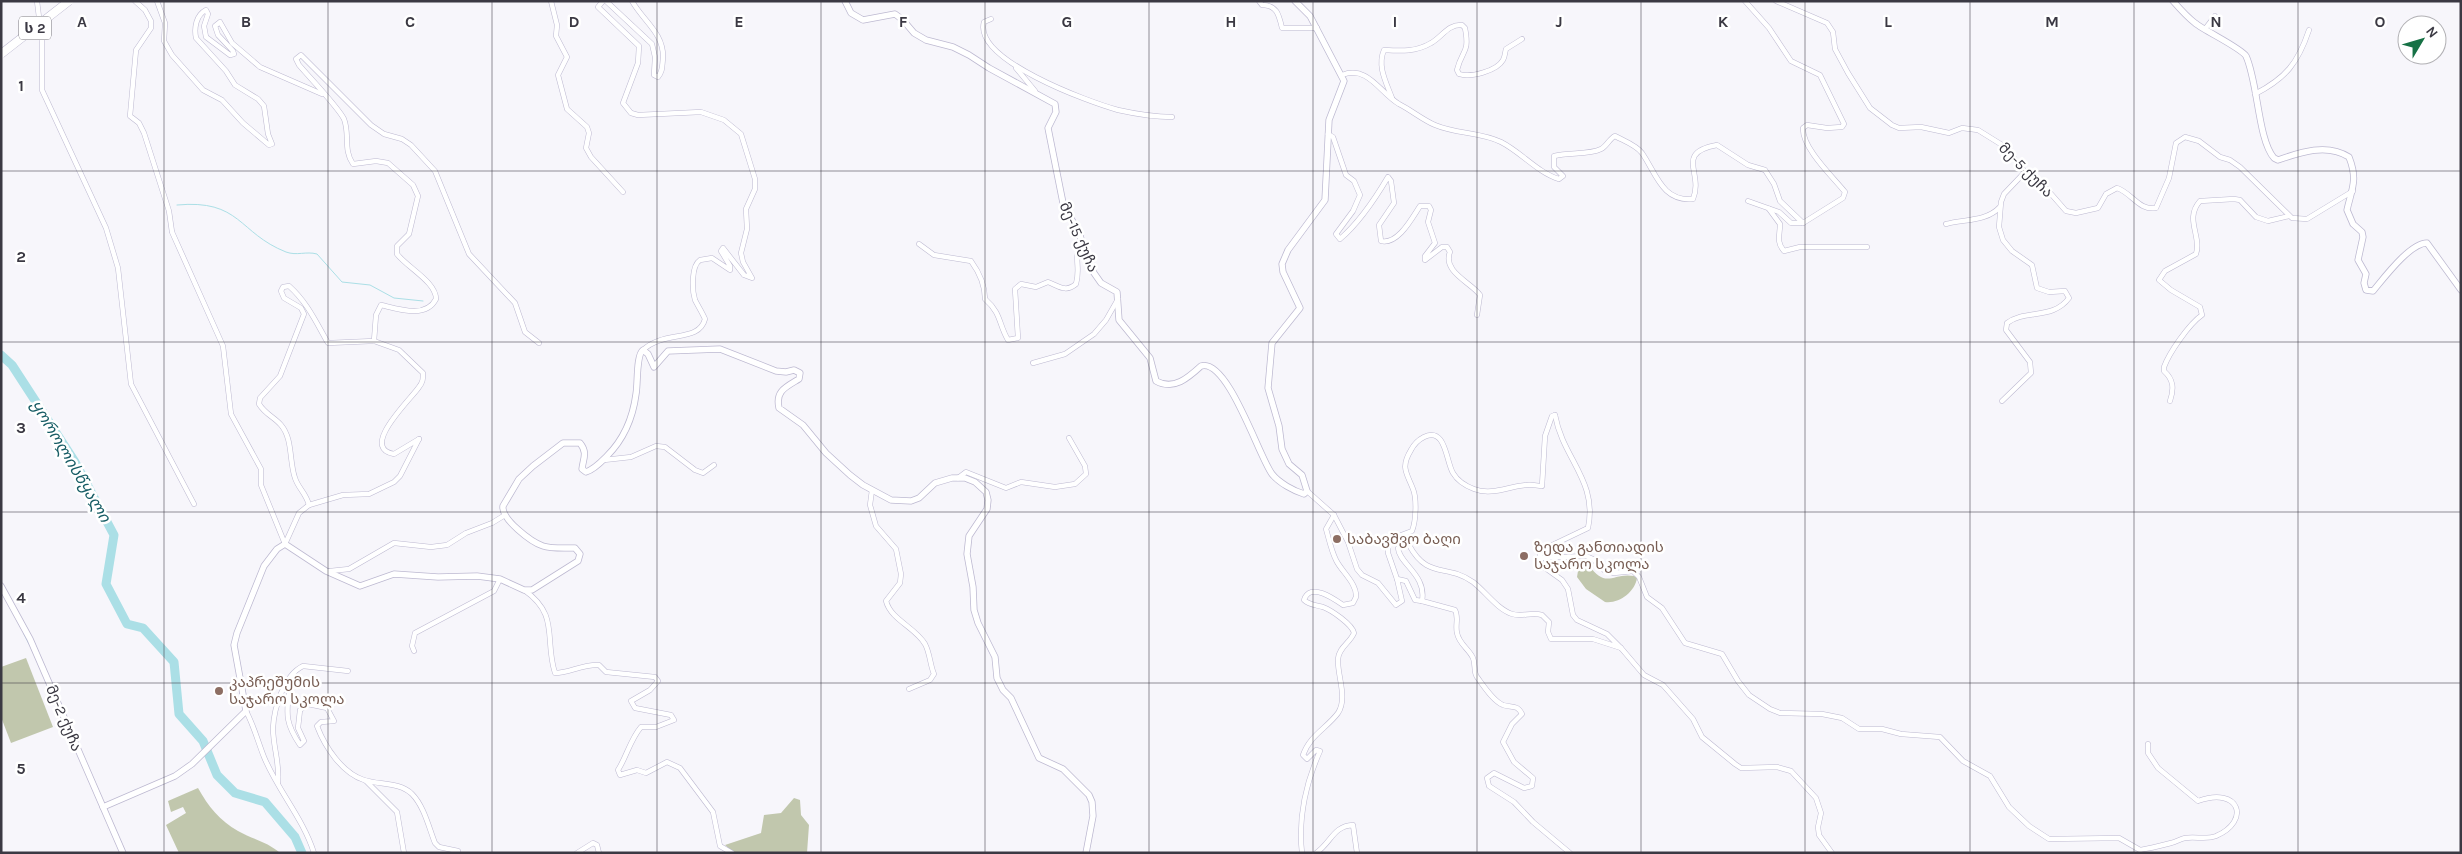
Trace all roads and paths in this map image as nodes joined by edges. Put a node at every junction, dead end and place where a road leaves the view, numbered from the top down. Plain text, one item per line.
1 (36, 1) edge
2 (69, 1) edge
3 (135, 1) edge
4 (157, 1) edge
5 (550, 1) edge
6 (604, 1) edge
7 (632, 1) edge
8 (844, 1) edge
9 (1259, 1) edge
10 (1295, 1) edge
11 (1745, 1) edge
12 (1776, 1) edge
13 (2173, 1) edge
14 (2215, 16) dead end
15 (991, 19) dead end
16 (1317, 28) junction
17 (2204, 29) junction
18 (2310, 30) dead end
19 (1522, 39) dead end
20 (1, 54) edge
21 (1015, 66) junction
22 (1342, 75) junction
23 (322, 94) junction
24 (1037, 94) junction
25 (2254, 94) junction
26 (1393, 99) junction
27 (1172, 117) dead end
28 (1328, 134) junction
29 (2025, 172) junction
30 (2354, 190) junction
31 (623, 192) dead end
32 (1748, 201) dead end
33 (2001, 206) junction
34 (1769, 209) junction
35 (2289, 216) junction
36 (1803, 223) junction
37 (1946, 224) dead end
38 (1081, 240) junction
39 (919, 244) dead end
40 (1867, 247) dead end
41 (2461, 290) edge
42 (1118, 298) junction
43 (1477, 315) dead end
44 (374, 341) junction
45 (539, 343) dead end
46 (643, 350) junction
47 (1033, 363) dead end
48 (2002, 400) dead end
49 (2170, 401) dead end
50 (1069, 438) dead end
51 (604, 460) junction
52 (714, 465) dead end
53 (958, 478) junction
54 (872, 490) junction
55 (1307, 491) junction
56 (194, 504) dead end
57 (308, 505) junction
58 (1334, 515) junction
59 (505, 516) junction
60 (285, 544) junction
61 (1540, 558) junction
62 (326, 571) junction
63 (500, 579) junction
64 (1397, 579) junction
65 (1, 586) edge
66 (524, 590) junction
67 (1422, 601) junction
68 (1621, 648) junction
69 (414, 651) dead end
70 (348, 671) dead end
71 (285, 687) junction
72 (909, 689) dead end
73 (246, 711) junction
74 (2148, 744) dead end
75 (366, 780) junction
76 (278, 782) junction
77 (103, 807) junction
78 (458, 851) dead end
79 (123, 853) edge
80 (314, 853) edge
81 (404, 853) edge
82 (577, 853) edge
83 (599, 853) edge
84 (732, 853) edge
85 (1086, 853) edge
86 (1302, 853) edge
87 (1316, 853) edge
88 (1357, 853) edge
89 (1570, 853) edge
90 (1832, 853) edge

1 - 56 street
2 - 20 highway, ს 2, bridge
3 - 60 street
4 - 23 street
5 - 31 street
6 - 7 street
6 - 46 street
8 - 24 street, მე-15 ქუჩა
9 - 16 street
10 - 16 street
11 - 36 street
12 - 29 street, მე-5 ქუჩა
13 - 17 street
14 - 17 street
15 - 21 street
16 - 22 street
17 - 25 street
18 - 25 street
19 - 26 street
21 - 24 street
21 - 27 street
22 - 26 street
22 - 28 street
23 - 44 street
23 - 45 street
24 - 38 street, მე-15 ქუჩა
25 - 30 street
26 - 36 street
28 - 43 street
28 - 55 street
29 - 33 street
29 - 35 street, მე-5 ქუჩა
30 - 35 street
30 - 41 street
32 - 34 street
33 - 37 street
33 - 48 street
34 - 36 street
34 - 40 street
35 - 49 street
38 - 39 street
38 - 42 street, მე-15 ქუჩა
42 - 47 street
42 - 55 street
44 - 57 street
44 - 57 street
46 - 51 street
46 - 54 street
50 - 53 street
51 - 52 street
51 - 59 street
53 - 54 street
53 - 85 street
54 - 72 street
55 - 58 street
57 - 60 street
58 - 64 street
58 - 86 street
59 - 62 street
59 - 66 street
60 - 62 street
60 - 73 street
61 - 64 street
61 - 68 street
61 - 74 street
62 - 63 street
63 - 66 street
63 - 69 street
64 - 67 street
65 - 77 street, მე-2 ქუჩა
66 - 84 street
67 - 68 street
67 - 89 street
68 - 90 street
70 - 71 street
71 - 75 street
71 - 76 street
73 - 76 street
73 - 77 street
75 - 78 street
75 - 81 street
76 - 80 street
77 - 79 street, მე-2 ქუჩა
82 - 83 street
87 - 88 street

